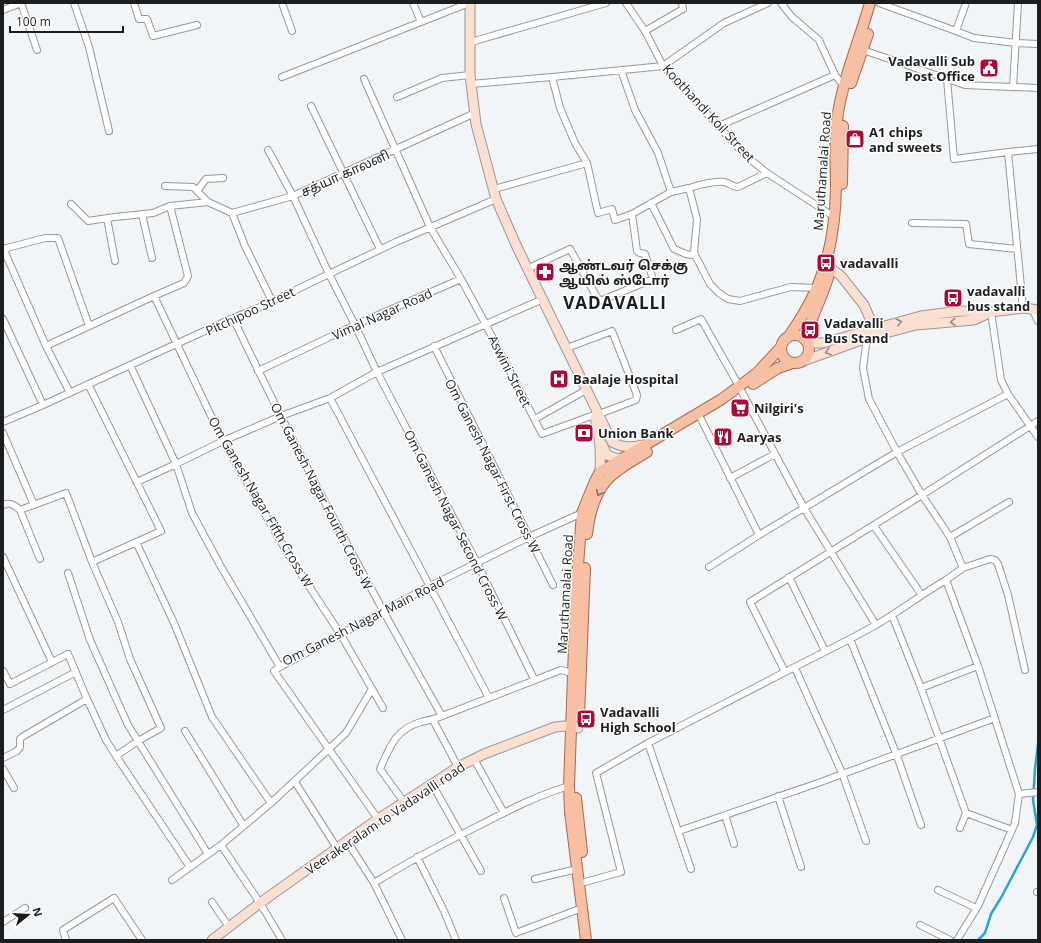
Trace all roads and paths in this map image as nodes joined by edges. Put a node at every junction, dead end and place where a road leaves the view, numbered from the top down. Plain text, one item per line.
1 (21, 3) edge
2 (74, 3) edge
3 (134, 3) edge
4 (282, 3) edge
5 (413, 3) edge
6 (469, 3) edge
7 (606, 3) edge
8 (626, 3) edge
9 (682, 3) edge
10 (768, 3) edge
11 (781, 3) edge
12 (870, 3) edge
13 (876, 3) edge
14 (879, 3) edge
15 (966, 3) edge
16 (1018, 3) edge
17 (3, 10) edge
18 (421, 22) junction
19 (197, 25) dead end
20 (292, 31) dead end
21 (645, 31) junction
22 (956, 31) junction
23 (471, 42) junction
24 (1016, 43) junction
25 (1038, 44) edge
26 (860, 49) junction
27 (37, 50) dead end
28 (663, 66) junction
29 (621, 70) junction
30 (835, 75) junction
31 (552, 77) junction
32 (282, 78) dead end
33 (364, 79) dead end
34 (471, 79) junction
35 (947, 79) junction
36 (843, 85) junction
37 (1013, 87) junction
38 (1038, 88) edge
39 (397, 97) dead end
40 (311, 106) dead end
41 (475, 113) junction
42 (719, 126) junction
43 (109, 131) dead end
44 (1038, 149) edge
45 (268, 150) dead end
46 (395, 150) junction
47 (1008, 152) junction
48 (587, 163) junction
49 (767, 172) junction
50 (343, 173) junction
51 (223, 178) dead end
52 (165, 186) dead end
53 (689, 188) junction
54 (494, 189) junction
55 (197, 191) junction
56 (671, 192) junction
57 (293, 196) junction
58 (496, 199) junction
59 (208, 202) junction
60 (651, 203) junction
61 (71, 204) dead end
62 (170, 206) junction
63 (232, 213) junction
64 (142, 214) junction
65 (632, 214) junction
66 (833, 216) junction
67 (107, 218) junction
68 (912, 223) dead end
69 (430, 227) junction
70 (3, 249) edge
71 (380, 250) junction
72 (1018, 250) junction
73 (694, 253) junction
74 (152, 258) dead end
75 (115, 261) dead end
76 (828, 267) junction
77 (528, 269) junction
78 (329, 274) junction
79 (461, 279) junction
80 (817, 288) junction
81 (154, 296) junction
82 (542, 299) junction
83 (272, 301) junction
84 (1031, 309) edge
85 (990, 312) junction
86 (3, 318) edge
87 (233, 318) junction
88 (1038, 321) edge
89 (485, 323) junction
90 (89, 326) junction
91 (355, 326) junction
92 (874, 328) junction
93 (676, 330) dead end
94 (789, 336) junction
95 (867, 338) junction
96 (807, 341) junction
97 (178, 344) junction
98 (46, 346) junction
99 (434, 346) junction
100 (781, 347) junction
101 (567, 348) junction
102 (803, 361) junction
103 (792, 363) junction
104 (130, 366) junction
105 (258, 372) junction
106 (377, 372) junction
107 (88, 384) junction
108 (741, 389) junction
109 (70, 393) junction
110 (588, 393) junction
111 (1008, 394) junction
112 (330, 398) junction
113 (43, 405) junction
114 (597, 415) junction
115 (281, 416) junction
116 (535, 419) junction
117 (701, 419) junction
118 (1038, 421) edge
119 (3, 422) edge
120 (1031, 426) junction
121 (598, 430) junction
122 (3, 433) edge
123 (1038, 437) edge
124 (223, 441) junction
125 (612, 442) junction
126 (647, 444) junction
127 (897, 452) junction
128 (775, 454) junction
129 (638, 457) junction
130 (618, 460) junction
131 (176, 464) junction
132 (600, 472) junction
133 (610, 477) junction
134 (730, 478) junction
135 (137, 482) junction
136 (922, 495) junction
137 (1009, 502) dead end
138 (3, 505) edge
139 (34, 505) junction
140 (804, 508) junction
141 (20, 510) junction
142 (582, 513) junction
143 (874, 526) junction
144 (758, 535) junction
145 (529, 537) junction
146 (950, 537) junction
147 (136, 542) junction
148 (831, 551) junction
149 (3, 557) edge
150 (40, 559) dead end
151 (92, 562) junction
152 (478, 563) junction
153 (709, 567) dead end
154 (963, 568) junction
155 (68, 573) dead end
156 (789, 577) junction
157 (946, 580) junction
158 (553, 585) dead end
159 (430, 586) junction
160 (921, 594) junction
161 (383, 612) junction
162 (892, 615) junction
163 (876, 625) junction
164 (340, 635) junction
165 (850, 639) junction
166 (825, 651) junction
167 (52, 662) junction
168 (978, 666) junction
169 (280, 667) junction
170 (794, 668) junction
171 (1025, 670) dead end
172 (3, 671) edge
173 (76, 672) junction
174 (785, 672) junction
175 (577, 675) junction
176 (534, 680) junction
177 (920, 688) junction
178 (372, 689) junction
179 (489, 698) junction
180 (88, 699) junction
181 (383, 708) dead end
182 (3, 710) edge
183 (442, 716) junction
184 (995, 718) junction
185 (433, 720) junction
186 (575, 728) junction
187 (185, 731) dead end
188 (938, 738) junction
189 (138, 741) junction
190 (648, 743) junction
191 (330, 749) junction
192 (896, 753) junction
193 (116, 756) junction
194 (3, 758) edge
195 (474, 759) junction
196 (458, 767) junction
197 (3, 769) edge
198 (842, 773) junction
199 (295, 782) junction
200 (432, 784) junction
201 (569, 786) junction
202 (14, 788) dead end
203 (1038, 792) edge
204 (1019, 794) junction
205 (778, 796) junction
206 (404, 802) junction
207 (271, 803) junction
208 (504, 813) junction
209 (966, 813) junction
210 (725, 815) junction
211 (378, 819) junction
212 (243, 825) junction
213 (921, 825) dead end
214 (960, 828) dead end
215 (1012, 830) junction
216 (679, 831) junction
217 (460, 835) junction
218 (866, 841) dead end
219 (347, 842) junction
220 (734, 844) dead end
221 (221, 845) junction
222 (338, 848) junction
223 (208, 854) junction
224 (417, 857) junction
225 (190, 867) junction
226 (801, 867) dead end
227 (577, 869) junction
228 (691, 869) dead end
229 (481, 871) dead end
230 (536, 879) dead end
231 (172, 880) dead end
232 (585, 882) junction
233 (374, 883) junction
234 (938, 890) dead end
235 (504, 898) dead end
236 (212, 902) dead end
237 (260, 903) junction
238 (25, 908) dead end
239 (582, 908) junction
240 (976, 908) junction
241 (3, 922) edge
242 (920, 925) dead end
243 (229, 927) junction
244 (217, 939) edge
245 (66, 940) edge
246 (142, 940) edge
247 (282, 940) edge
248 (402, 940) edge
249 (456, 940) edge
250 (586, 940) edge
251 (593, 940) edge
252 (950, 940) edge
253 (958, 940) edge

1 - 17 street
1 - 27 street
2 - 43 street
3 - 19 street
4 - 20 street
5 - 18 street
6 - 18 street
6 - 23 main road
7 - 23 street
8 - 21 street, Koothandi Koil Street
9 - 21 street
10 - 28 street
11 - 30 street
12 - 26 main road, Maruthamalai Road
13 - 26 main road, Maruthamalai Road
14 - 22 street
15 - 22 street
16 - 24 street
18 - 32 street
21 - 28 street, Koothandi Koil Street
22 - 24 street
23 - 34 main road
24 - 25 street
24 - 37 street
26 - 35 street
26 - 36 main road, Maruthamalai Road
26 - 76 main road, Maruthamalai Road
28 - 29 street
28 - 42 street, Koothandi Koil Street
29 - 31 street
29 - 56 street
30 - 36 street
30 - 42 street
31 - 34 street
31 - 48 street
33 - 46 street
34 - 39 street
34 - 41 main road
35 - 37 street
35 - 47 street
36 - 66 main road, Maruthamalai Road
37 - 38 street
40 - 50 street
41 - 46 street, சத்யா காலனி
41 - 54 main road
42 - 49 street, Koothandi Koil Street
44 - 47 street
45 - 57 street
46 - 50 street, சத்யா காலனி
46 - 69 street
47 - 72 street
48 - 54 street
48 - 65 street
49 - 53 street
49 - 66 street, Koothandi Koil Street
50 - 57 street, சத்யா காலனி
50 - 71 street
51 - 55 street
52 - 55 street
53 - 56 street
53 - 73 street
54 - 58 main road
55 - 59 street
56 - 60 street
57 - 63 street
57 - 78 street, சத்யா காலனி
58 - 69 street, Pitchipoo Street
58 - 77 main road
59 - 62 street
59 - 63 street
60 - 65 street
60 - 73 street
61 - 67 street
62 - 64 street
62 - 81 street
63 - 83 street
64 - 67 street
64 - 74 street
65 - 77 street
66 - 76 main road, Maruthamalai Road
67 - 75 street
68 - 72 street
69 - 71 street, Pitchipoo Street
69 - 79 street
70 - 90 street
70 - 98 street
71 - 78 street, Pitchipoo Street
72 - 84 street
73 - 80 street
76 - 80 main road, Maruthamalai Road
76 - 92 main road
76 - 96 main road, Maruthamalai Road
77 - 82 main road
78 - 83 street, Pitchipoo Street
78 - 91 street, சத்யா காலனி
79 - 89 street
79 - 91 street, Vimal Nagar Road
80 - 94 main road, Maruthamalai Road
81 - 90 street
81 - 97 street, Om Ganesh Nagar Fifth Cross W
82 - 89 street
82 - 101 main road
83 - 87 street, Pitchipoo Street
84 - 85 main road
84 - 88 street
92 -> 85 main road
85 -> 95 main road
85 - 111 street
86 - 113 street
87 - 97 street, Pitchipoo Street
87 - 105 street, Om Ganesh Nagar Fourth Cross W
89 - 99 street
89 - 116 street, Aswini Street
90 - 98 street
91 - 105 street, Vimal Nagar Road
91 - 106 street, Om Ganesh Nagar Second Cross W
92 - 96 main road
93 - 108 street
94 - 96 main road
94 - 100 main road
95 -> 102 main road
95 - 127 street
96 - 102 main road
97 - 104 street, Pitchipoo Street
97 - 124 street, Om Ganesh Nagar Fifth Cross W
98 - 109 street
99 - 106 street
99 - 145 street, Om Ganesh Nagar First Cross W
100 - 103 main road
100 - 108 main road, Maruthamalai Road
101 - 110 main road
101 - 114 street
102 - 103 main road
103 - 108 main road, Maruthamalai Road
104 - 107 street, Pitchipoo Street
104 - 131 street, Om Ganesh Nagar Main Road
105 - 115 street, Om Ganesh Nagar Fourth Cross W
106 - 112 street
106 - 152 street, Om Ganesh Nagar Second Cross W
107 - 109 street, Pitchipoo Street
107 - 135 street
108 - 117 main road, Maruthamalai Road
108 - 126 main road, Maruthamalai Road
108 - 128 street
109 - 113 street, Pitchipoo Street
110 - 114 main road
110 - 116 street
111 - 120 street
111 - 127 street
112 - 115 street
112 - 159 street
113 - 119 street, Pitchipoo Street
114 - 116 street, Aswini Street
114 - 121 main road
114 - 125 main road
115 - 124 street
115 - 161 street, Om Ganesh Nagar Fourth Cross W
117 - 129 main road, Maruthamalai Road
117 - 134 street
118 - 120 street
120 - 123 street
120 - 136 street
121 - 130 main road
121 - 132 main road
122 - 139 street
124 - 131 street
124 - 164 street, Om Ganesh Nagar Fifth Cross W
125 - 126 main road
125 - 130 main road
126 - 130 main road, Maruthamalai Road
127 - 136 street
127 - 140 street
128 - 134 street
128 - 140 street
129 - 130 main road
129 - 133 main road, Maruthamalai Road
130 - 132 main road, Maruthamalai Road
130 - 133 main road
131 - 135 street
131 - 169 street, Om Ganesh Nagar Main Road
132 - 142 main road, Maruthamalai Road
133 -> 175 main road, Maruthamalai Road
134 - 144 street
135 - 147 street
136 - 143 street
136 - 146 street
137 - 146 street
138 - 141 street
139 - 141 street
139 - 151 street
140 - 144 street
140 - 148 street
141 - 150 street
142 - 145 street, Om Ganesh Nagar Main Road
142 - 175 main road, Maruthamalai Road
143 - 148 street
143 - 160 street
144 - 153 street
145 - 152 street, Om Ganesh Nagar Main Road
145 - 158 street, Om Ganesh Nagar First Cross W
146 - 154 street
147 - 151 street
147 - 207 street
148 - 156 street
148 - 163 street
149 - 167 street
151 - 189 street
152 - 159 street, Om Ganesh Nagar Main Road
152 - 176 street, Om Ganesh Nagar Second Cross W
154 - 157 street
154 - 171 street
155 - 189 street
156 - 166 street
156 - 174 street
157 - 160 street
157 - 168 street
159 - 161 street, Om Ganesh Nagar Main Road
159 - 179 street
160 - 162 street
161 - 164 street, Om Ganesh Nagar Main Road
161 - 183 street, Om Ganesh Nagar Fourth Cross W
162 - 163 street
162 - 177 street
163 - 165 street
164 - 169 street, Om Ganesh Nagar Main Road
164 - 178 street, Om Ganesh Nagar Fifth Cross W
165 - 166 street
165 - 192 street
166 - 170 street
167 - 172 street
167 - 173 street
168 - 177 street
168 - 184 street
169 - 191 street
170 - 174 street
170 - 198 street
173 - 180 street
173 - 182 street
174 - 190 street
175 - 176 street
175 - 186 main road, Maruthamalai Road
176 - 179 street
177 - 188 street
178 - 181 street, Om Ganesh Nagar Fifth Cross W
178 - 191 street
179 - 183 street
180 - 193 street
180 - 194 street
183 - 185 street
184 - 188 street
184 - 204 street
185 - 196 street
185 - 206 street
186 - 195 main road, Veerakeralam to Vadavalli road
186 - 201 main road, Maruthamalai Road
186 - 232 main road, Maruthamalai Road
187 - 212 street
188 - 192 street
188 - 209 street
189 - 193 street
189 - 223 street
190 - 216 street
190 - 232 street
191 - 199 street
191 - 211 street
192 - 198 street
192 - 213 street
193 - 225 street
195 - 196 main road, Veerakeralam to Vadavalli road
195 - 208 street
196 - 200 main road, Veerakeralam to Vadavalli road
197 - 202 street
198 - 205 street
198 - 218 street
199 - 207 street
199 - 222 street
200 - 206 main road, Veerakeralam to Vadavalli road
200 - 217 street
201 - 208 street
201 - 227 main road, Maruthamalai Road
203 - 204 street
204 - 215 street
205 - 210 street
205 - 226 street
206 - 211 main road, Veerakeralam to Vadavalli road
207 - 212 street
208 - 217 street
209 - 214 street
209 - 215 street
210 - 216 street
210 - 220 street
211 - 219 main road, Veerakeralam to Vadavalli road
212 - 221 street
215 - 240 street
216 - 228 street
217 - 224 street
217 - 229 street
219 - 222 main road, Veerakeralam to Vadavalli road
219 - 233 street
221 - 223 street
221 - 237 street
222 - 237 main road, Veerakeralam to Vadavalli road
223 - 225 street
224 - 233 street
224 - 249 street
225 - 231 street
227 - 230 street
227 - 239 main road, Maruthamalai Road
232 - 251 main road, Maruthamalai Road
233 - 248 street
234 - 240 street
235 - 239 street
236 - 243 street
237 - 243 main road, Veerakeralam to Vadavalli road
237 - 247 street
238 - 241 street
239 - 250 main road, Maruthamalai Road
240 - 253 street
242 - 252 street
243 - 244 main road, Veerakeralam to Vadavalli road
245 - 246 street

